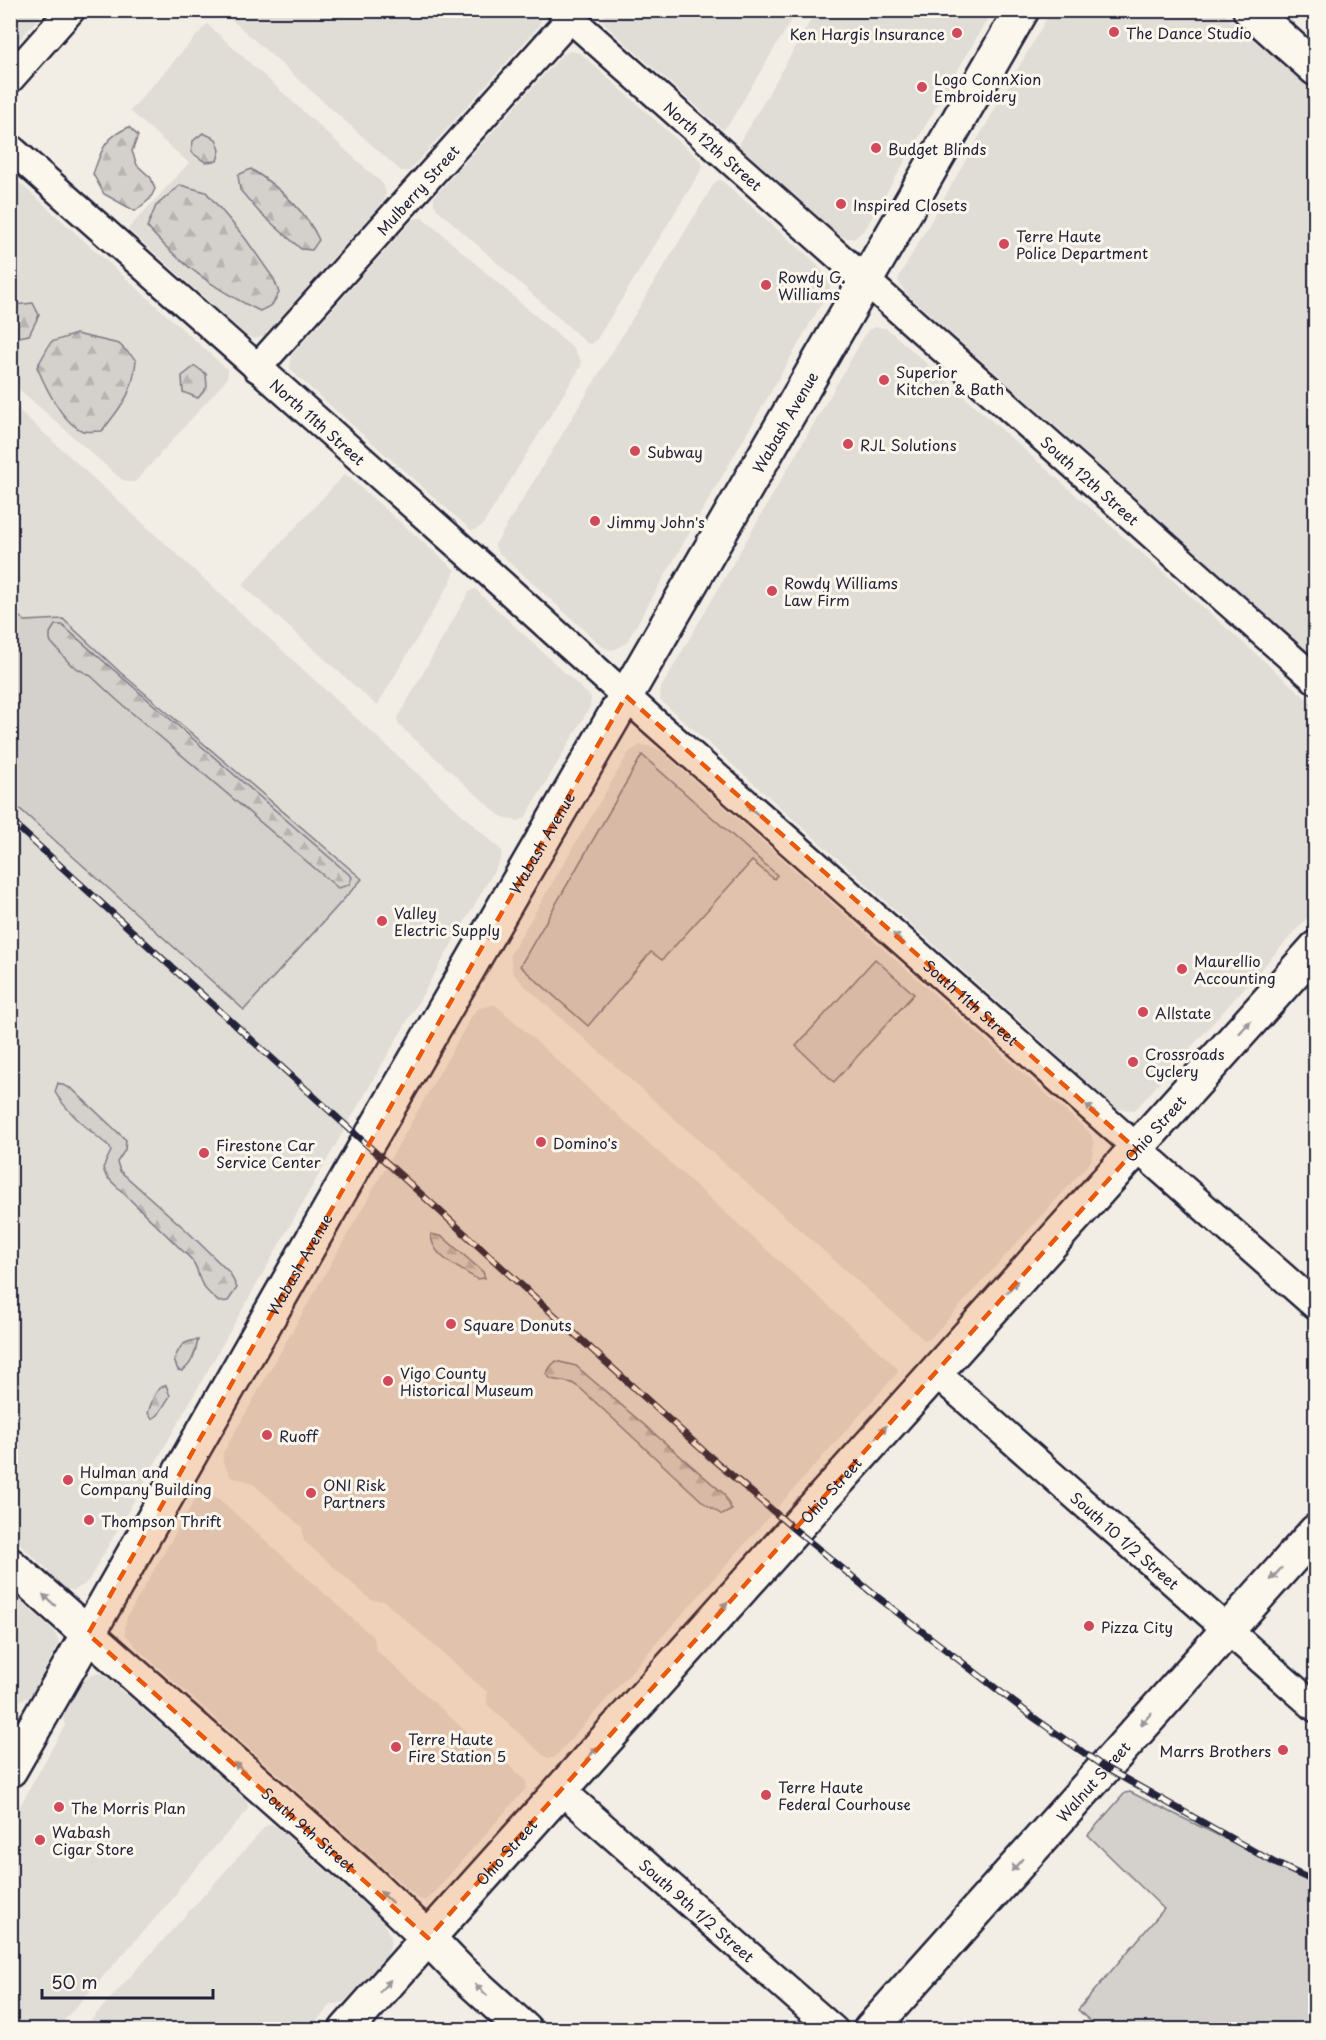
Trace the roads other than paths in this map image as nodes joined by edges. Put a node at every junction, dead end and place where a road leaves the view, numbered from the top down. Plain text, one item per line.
1 (71, 10) edge
2 (1022, 10) edge
3 (1250, 10) edge
4 (570, 13) edge
5 (1316, 69) edge
6 (10, 79) edge
7 (10, 148) edge
8 (866, 282) junction
9 (257, 368) junction
10 (1316, 680) edge
11 (626, 696) junction
12 (1316, 948) edge
13 (1136, 1149) junction
14 (1316, 1306) edge
15 (935, 1372) junction
16 (1316, 1531) edge
17 (10, 1565) edge
18 (1226, 1629) junction
19 (88, 1634) junction
20 (1316, 1707) edge
21 (10, 1770) edge
22 (560, 1789) junction
23 (428, 1938) junction
24 (346, 2030) edge
25 (525, 2030) edge
26 (834, 2030) edge
27 (870, 2030) edge

1 - 6 street
2 - 8 main road, Wabash Avenue
3 - 5 main road
4 - 8 street, North 12th Street
4 - 9 street, Mulberry Street
7 - 9 street, North 11th Street
8 - 10 street, South 12th Street
8 - 11 main road, Wabash Avenue
9 - 11 street, North 11th Street
13 -> 11 street, South 11th Street
11 - 19 main road, Wabash Avenue
13 -> 12 main road, Ohio Street
13 - 14 street, South 11th Street
15 -> 13 main road, Ohio Street
15 - 18 street, South 10 1/2 Street
22 -> 15 main road, Ohio Street
16 -> 18 main road, Walnut Street
19 -> 17 main road, South 9th Street
18 - 20 street, South 10 1/2 Street
18 -> 27 main road, Walnut Street
19 - 21 main road, Wabash Avenue
23 -> 19 main road, South 9th Street
22 - 23 main road, Ohio Street
22 - 26 street, South 9th 1/2 Street
24 -> 23 main road, Ohio Street
25 -> 23 main road, South 9th Street

